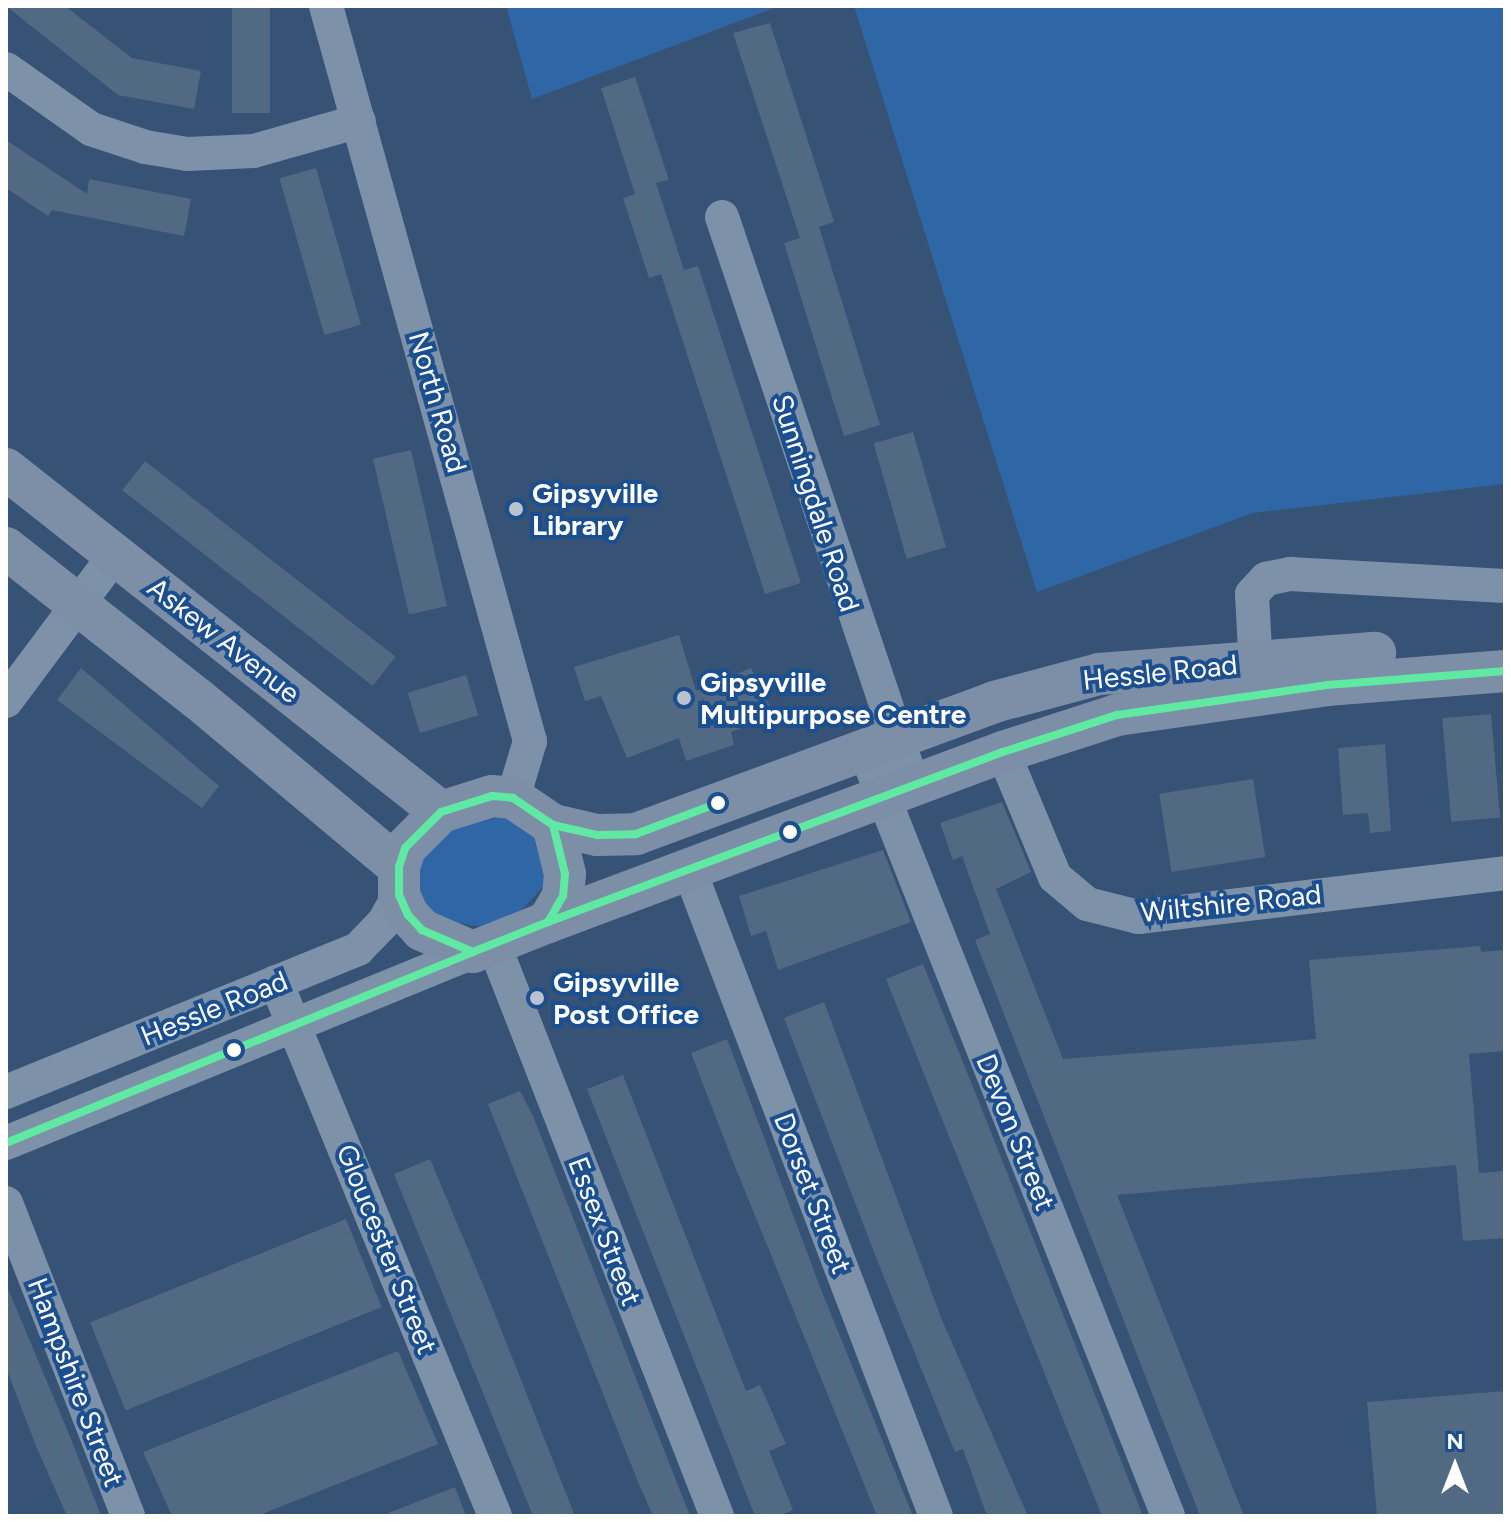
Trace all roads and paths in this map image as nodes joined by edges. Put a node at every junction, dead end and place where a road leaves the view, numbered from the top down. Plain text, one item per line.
1 (326, 6) edge
2 (6, 69) edge
3 (359, 121) junction
4 (722, 217) dead end
5 (6, 469) edge
6 (6, 548) edge
7 (115, 555) junction
8 (1505, 586) edge
9 (78, 604) junction
10 (1505, 643) edge
11 (1505, 671) edge
12 (1257, 678) junction
13 (6, 701) edge
14 (879, 743) junction
15 (1003, 752) junction
16 (899, 794) junction
17 (513, 798) junction
18 (441, 812) junction
19 (553, 825) junction
20 (689, 869) junction
21 (1505, 873) edge
22 (399, 881) junction
23 (548, 922) junction
24 (483, 948) junction
25 (276, 982) junction
26 (294, 1026) junction
27 (6, 1092) edge
28 (6, 1143) edge
29 (6, 1203) edge
30 (128, 1516) edge
31 (495, 1516) edge
32 (717, 1516) edge
33 (936, 1516) edge
34 (1168, 1516) edge

1 - 3 street, North Road
2 - 3 street
3 - 17 street, North Road
4 - 14 street, Sunningdale Road
5 - 7 main road, Askew Avenue
6 - 9 main road
7 - 9 street
7 - 18 main road, Askew Avenue
8 - 12 street
9 - 13 street
9 - 22 main road
10 - 12 main road, Hessle Road
11 - 12 main road, Hessle Road
12 - 14 main road, Hessle Road
12 - 15 main road, Hessle Road
14 - 16 street, Sunningdale Road
14 - 19 main road, Hessle Road
15 - 16 main road, Hessle Road
15 - 21 street, Wiltshire Road
16 - 20 main road, Hessle Road
16 - 34 street, Devon Street
17 - 18 main road
17 - 19 main road
18 - 22 main road
19 - 23 main road
20 - 23 main road, Hessle Road
20 - 33 street, Dorset Street
22 - 24 main road
22 - 25 street, Hessle Road
23 - 24 main road
24 - 26 street, Hessle Road
24 - 32 street, Essex Street
25 - 26 street, Gloucester Street
25 - 27 street, Hessle Road
26 - 28 street, Hessle Road
26 - 31 street, Gloucester Street
29 - 30 street, Hampshire Street

